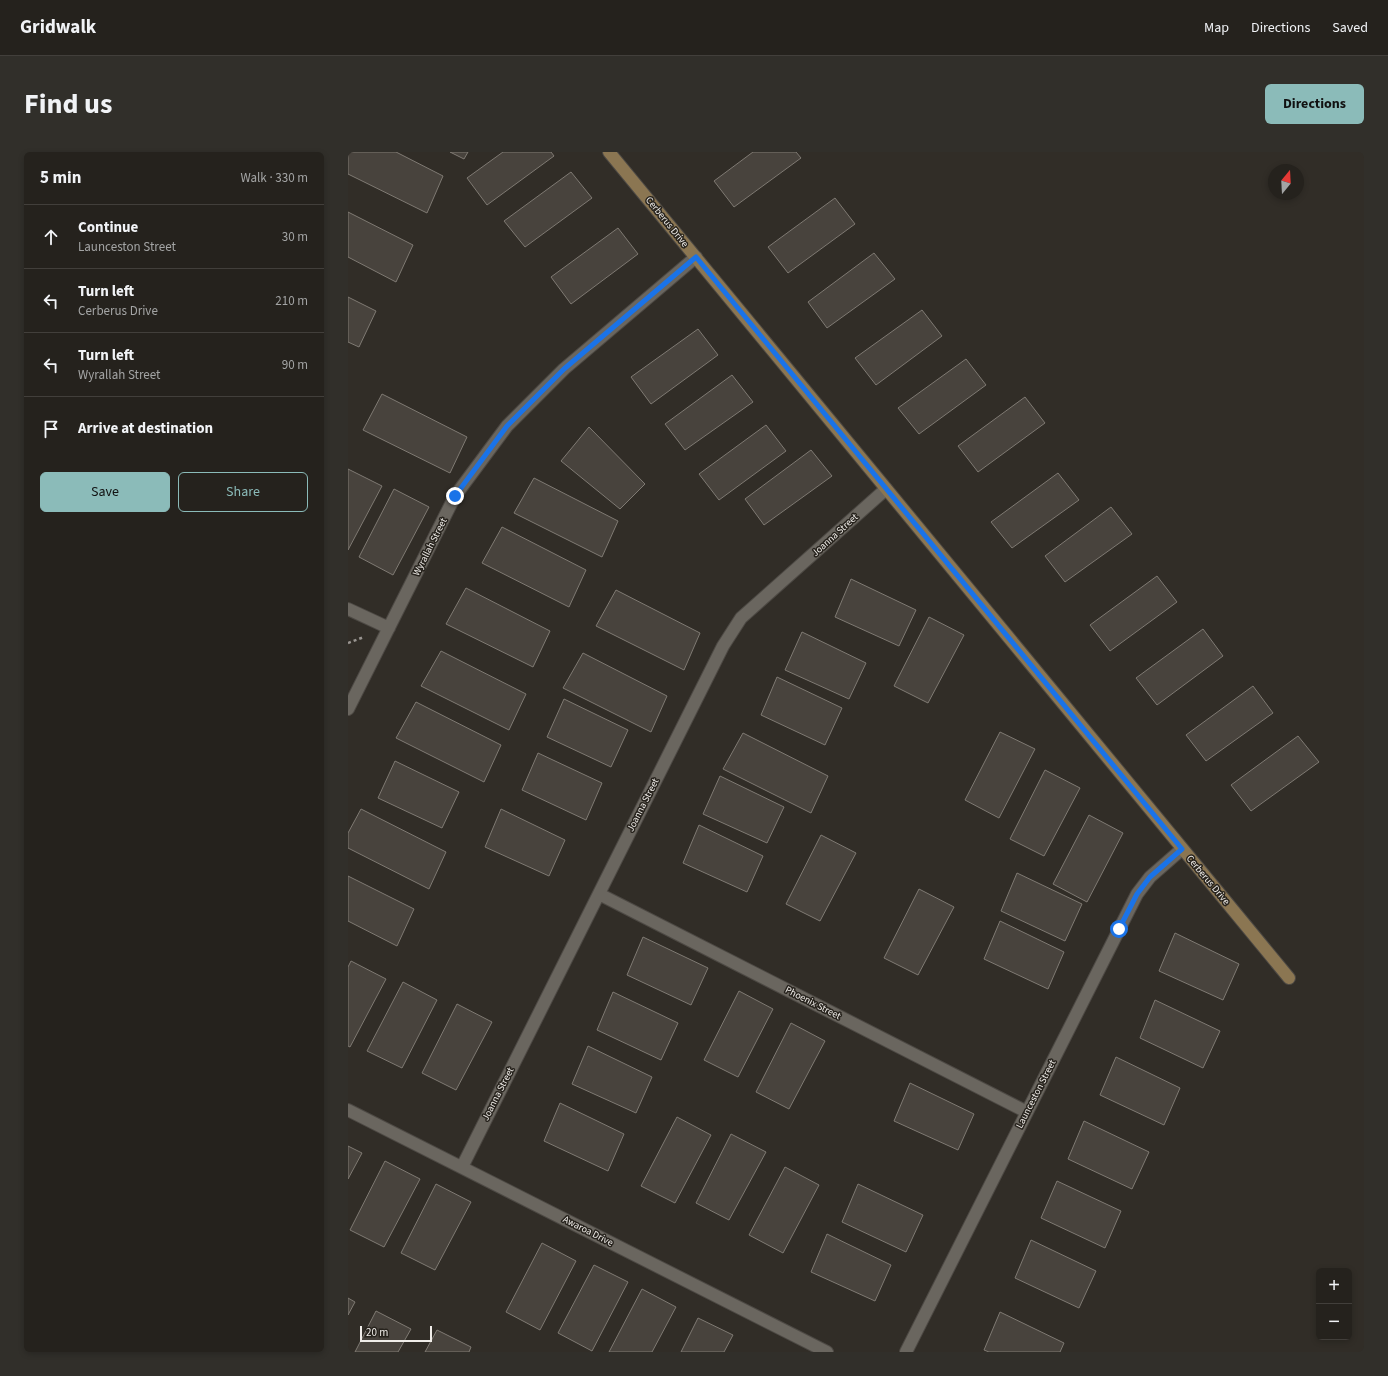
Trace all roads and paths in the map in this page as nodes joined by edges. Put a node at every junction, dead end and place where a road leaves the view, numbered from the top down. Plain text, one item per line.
1 (609, 152) edge
2 (696, 257) junction
3 (886, 489) junction
4 (348, 609) edge
5 (389, 628) junction
6 (348, 709) edge
7 (1182, 849) junction
8 (599, 894) junction
9 (1289, 978) dead end
10 (348, 1110) edge
11 (1027, 1112) junction
12 (462, 1167) junction
13 (827, 1352) edge
14 (906, 1352) edge

1 - 2 street, Cerberus Drive
2 - 3 street, Cerberus Drive
2 - 5 street, Wyrallah Street
3 - 7 street, Cerberus Drive
3 - 8 street, Joanna Street
4 - 5 street
5 - 6 street, Wyrallah Street
7 - 9 street, Cerberus Drive
7 - 11 street, Launceston Street
8 - 11 street, Phoenix Street
8 - 12 street, Joanna Street
10 - 12 street, Awaroa Drive
11 - 14 street, Launceston Street
12 - 13 street, Awaroa Drive

